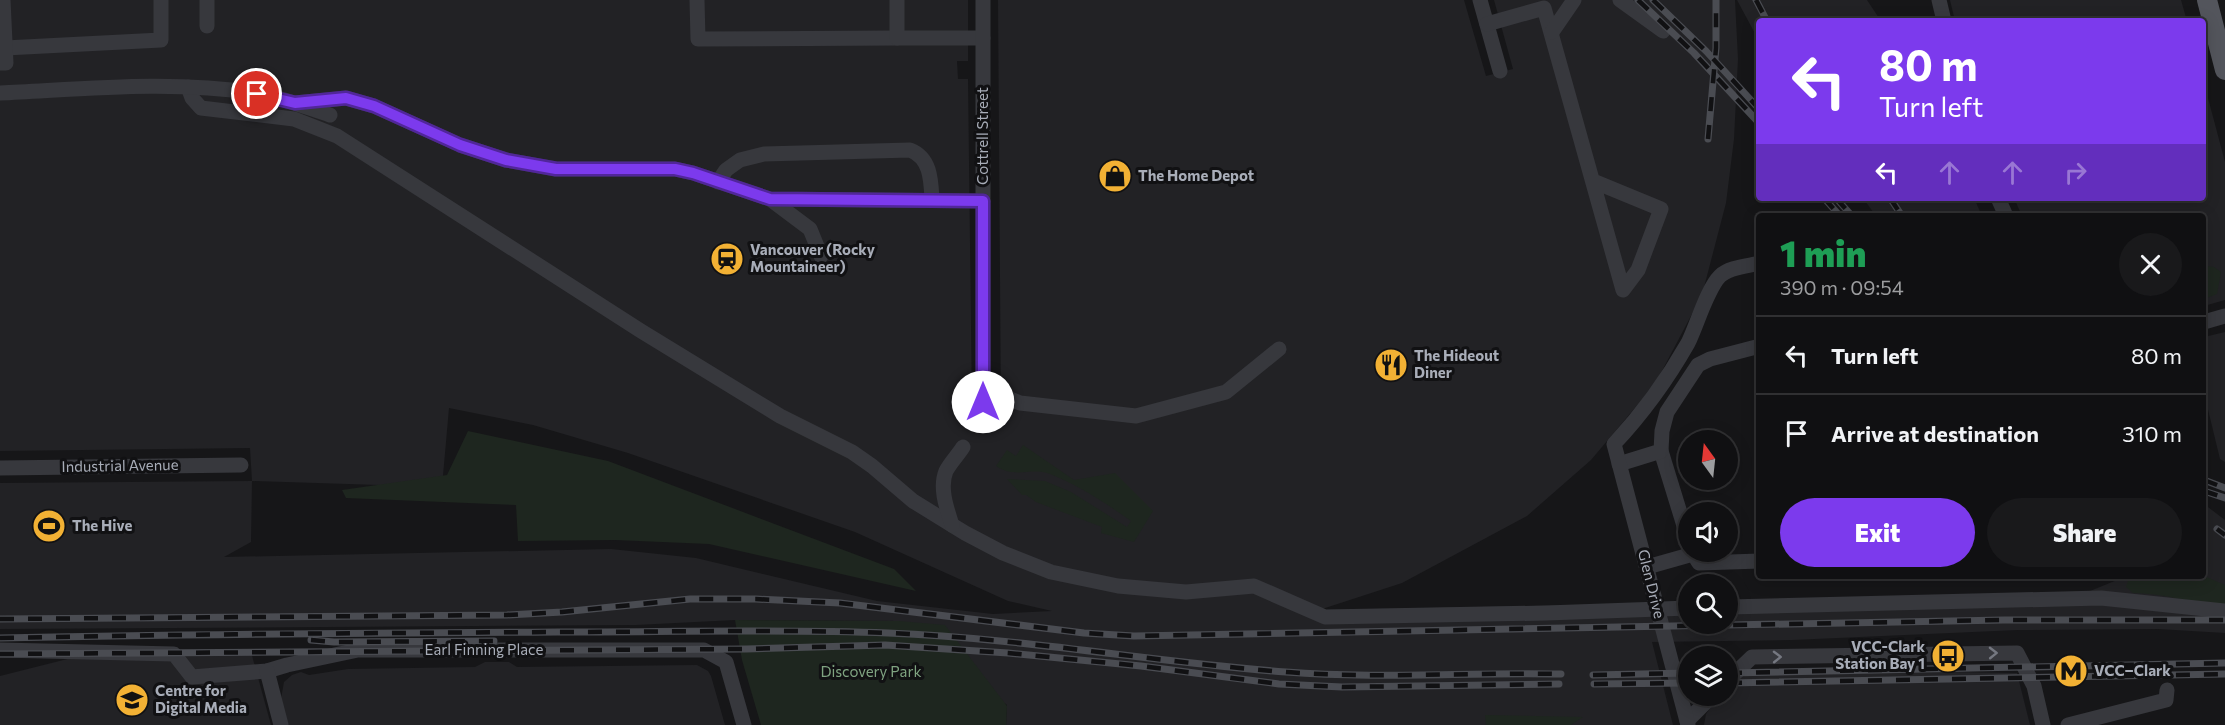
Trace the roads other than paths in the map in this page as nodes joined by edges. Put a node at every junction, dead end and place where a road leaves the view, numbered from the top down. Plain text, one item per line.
1 (3, 0) edge
2 (161, 0) edge
3 (207, 0) edge
4 (697, 0) edge
5 (897, 0) edge
6 (983, 0) edge
7 (1480, 0) edge
8 (1574, 0) edge
9 (1620, 0) edge
10 (1939, 0) edge
11 (2207, 0) edge
12 (1543, 4) edge
13 (1943, 18) edge
14 (1487, 24) junction
15 (207, 26) dead end
16 (1663, 31) dead end
17 (1552, 32) junction
18 (897, 38) junction
19 (983, 38) junction
20 (3, 56) edge
21 (2225, 68) edge
22 (1500, 71) dead end
23 (188, 87) junction
24 (0, 93) edge
25 (295, 103) junction
26 (330, 115) dead end
27 (1593, 181) junction
28 (718, 182) junction
29 (770, 199) junction
30 (932, 200) junction
31 (983, 201) junction
32 (821, 256) dead end
33 (1756, 264) edge
34 (2225, 316) edge
35 (2206, 321) edge
36 (1756, 347) edge
37 (1279, 349) dead end
38 (983, 388) junction
39 (983, 417) dead end
40 (963, 447) dead end
41 (1661, 451) junction
42 (1619, 464) junction
43 (241, 465) dead end
44 (0, 468) edge
45 (1678, 507) edge
46 (951, 525) junction
47 (1678, 554) edge
48 (1738, 561) edge
49 (1756, 561) edge
50 (1647, 567) junction
51 (1738, 607) edge
52 (1678, 608) edge
53 (1657, 609) junction
54 (2225, 611) edge
55 (0, 650) edge
56 (1738, 670) edge
57 (267, 671) junction
58 (2167, 690) dead end
59 (1703, 706) edge
60 (1687, 723) edge
61 (281, 725) edge
62 (744, 725) edge
63 (2043, 725) edge
64 (2068, 725) edge

1 - 20 street
2 - 20 street
3 - 15 street
4 - 18 street
5 - 18 street
6 - 19 street, Cottrell Street
7 - 14 street
8 - 17 street
9 - 16 street
10 - 13 street
11 - 21 main road
12 - 14 street
12 - 17 street
14 - 22 street
17 - 27 street
18 - 19 street
19 - 31 street, Cottrell Street
23 - 24 street
23 - 25 street
23 - 46 street
25 - 26 street
25 - 28 street
27 - 27 street
28 - 29 street
28 - 30 street
29 - 30 street
29 - 32 street
30 - 31 street
31 - 38 street, Cottrell Street
33 - 42 street, Glen Drive
34 - 35 street
36 - 41 street
37 - 38 street
38 - 39 street, Cottrell Street
40 - 46 street
41 - 42 street
41 - 45 street
42 - 50 street, Glen Drive
43 - 44 street, Industrial Avenue
46 - 53 street
47 - 50 street
48 - 49 street
50 - 53 street, Glen Drive
51 - 54 street
52 - 53 street
53 - 60 street, Glen Drive
55 - 57 street, Earl Finning Place
56 -> 63 street
57 - 61 street
57 - 62 street, Earl Finning Place
58 - 64 street
59 - 60 street

